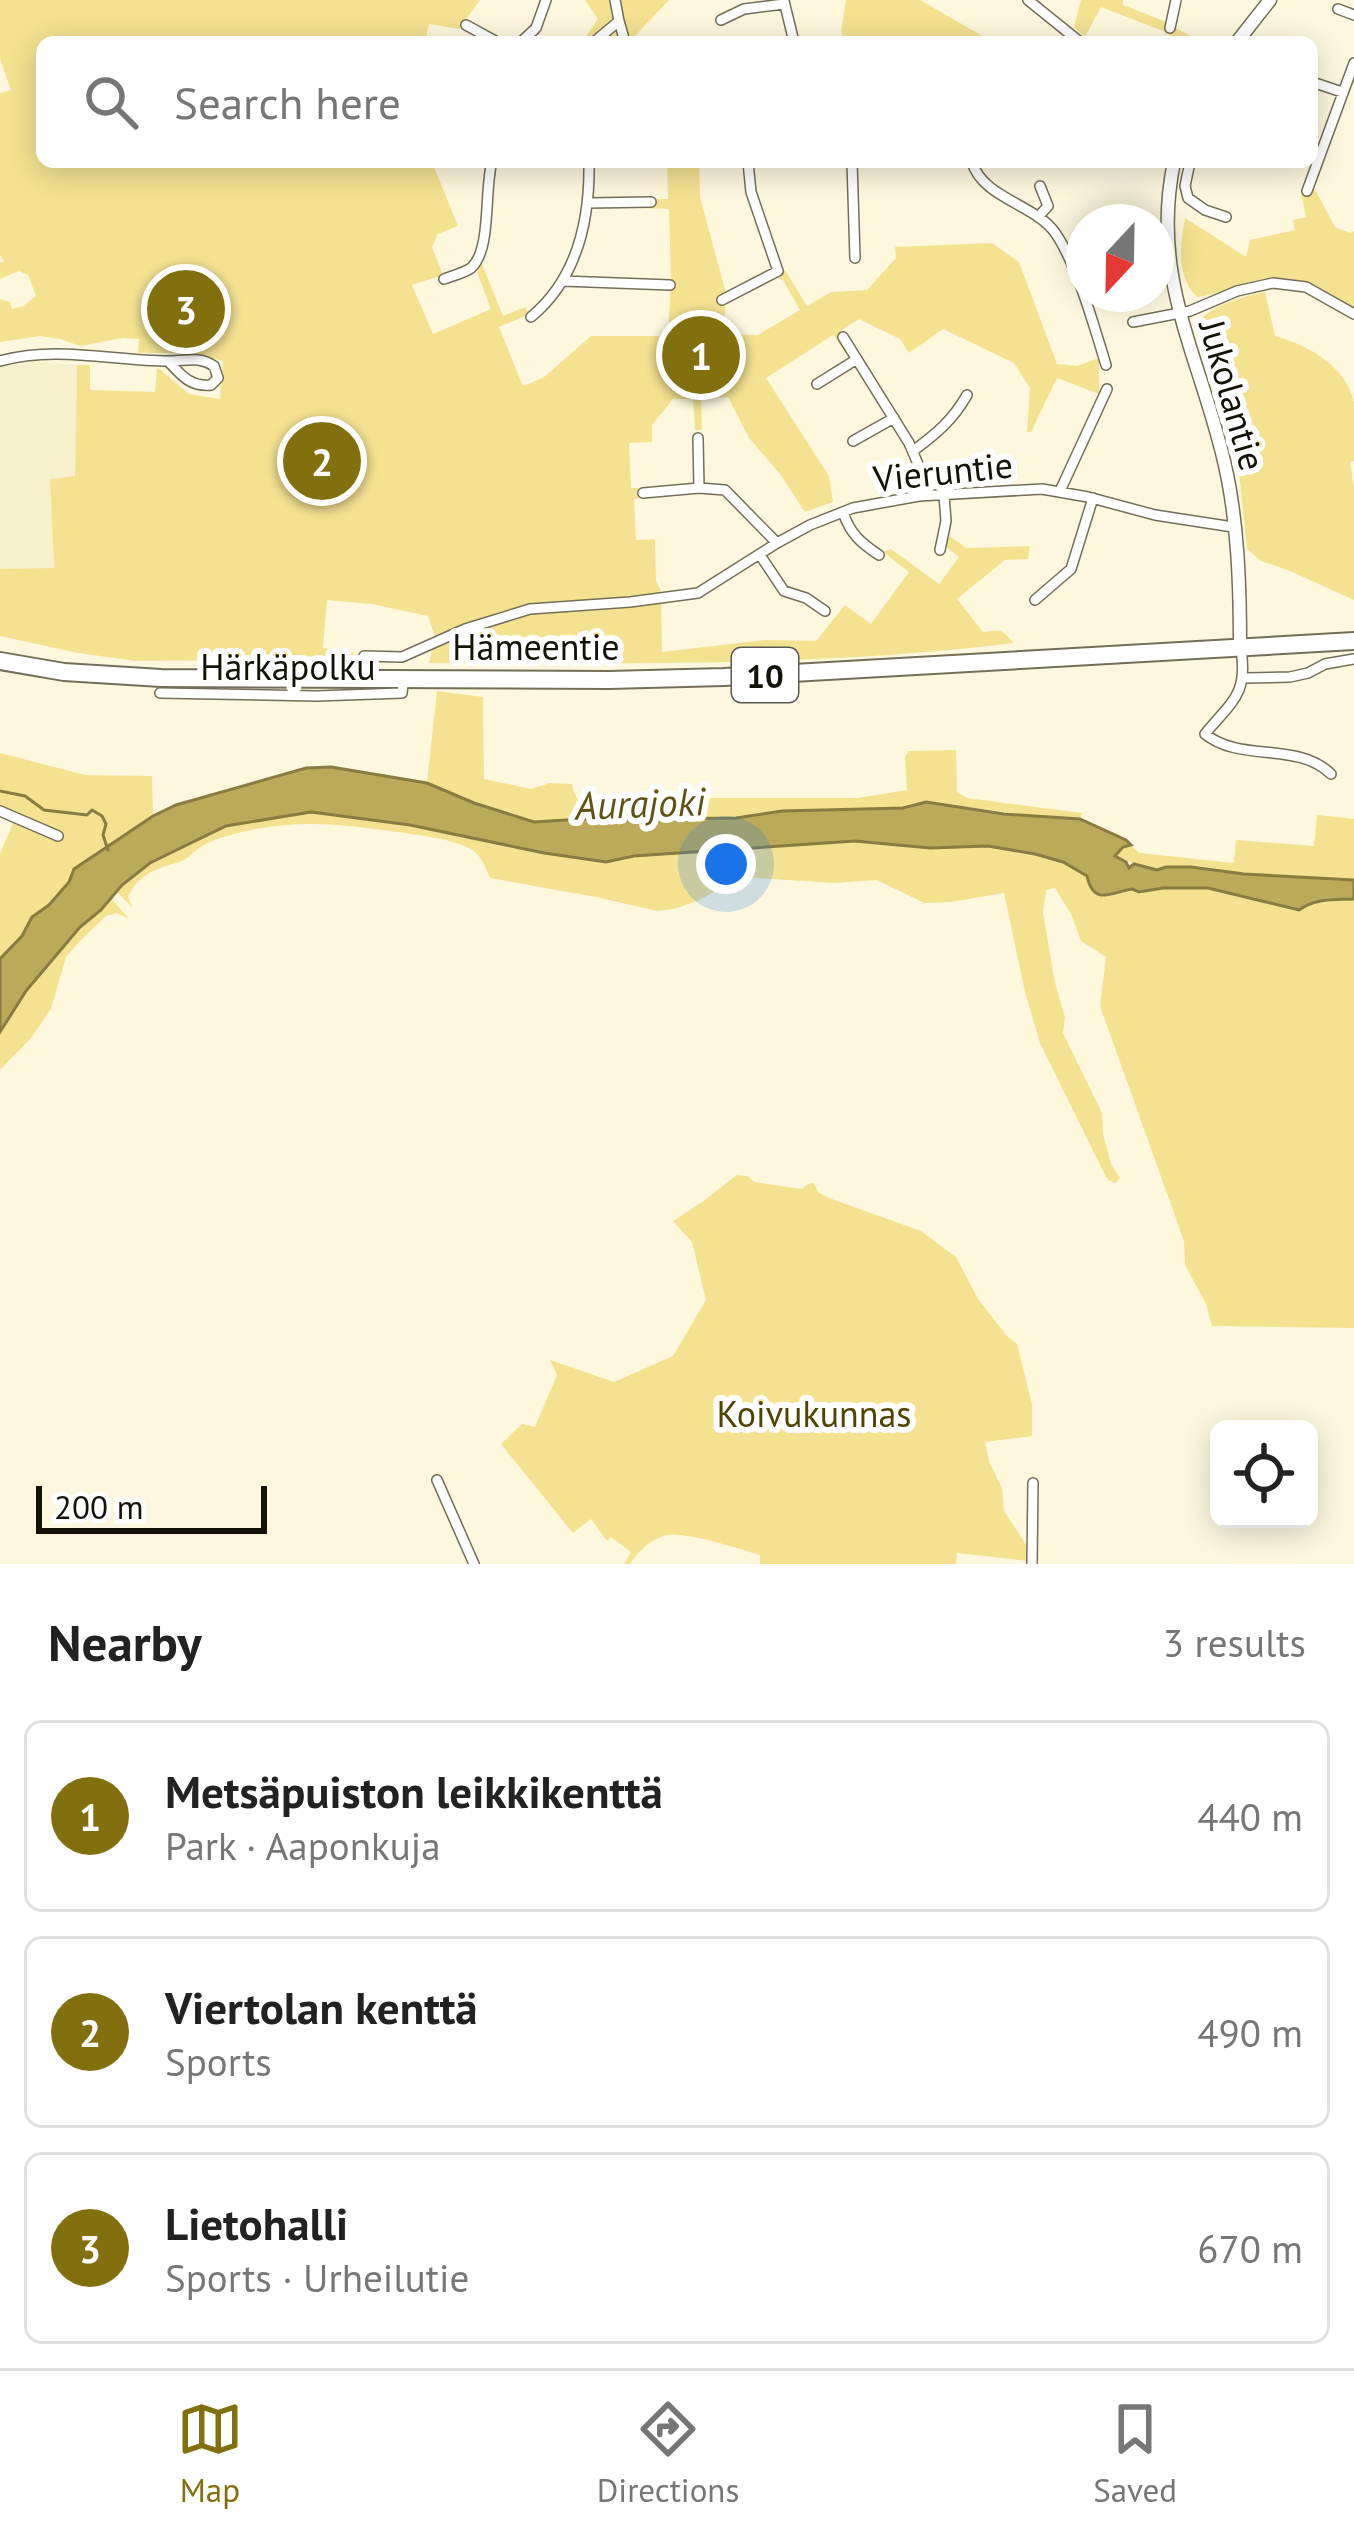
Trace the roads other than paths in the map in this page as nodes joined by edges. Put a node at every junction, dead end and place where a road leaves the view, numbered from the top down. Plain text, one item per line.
1 (546, 0) edge
2 (615, 0) edge
3 (1028, 0) edge
4 (1176, 0) edge
5 (1270, 0) edge
6 (784, 2) edge
7 (1338, 9) dead end
8 (1354, 15) edge
9 (721, 20) dead end
10 (619, 21) junction
11 (466, 25) dead end
12 (1170, 28) dead end
13 (486, 36) edge
14 (527, 36) edge
15 (601, 36) edge
16 (623, 36) edge
17 (792, 36) edge
18 (1073, 36) edge
19 (1242, 36) edge
20 (1354, 63) edge
21 (1318, 84) edge
22 (1342, 92) junction
23 (1318, 160) edge
24 (492, 168) edge
25 (589, 168) edge
26 (749, 168) edge
27 (852, 168) edge
28 (974, 168) edge
29 (1173, 168) edge
30 (1188, 168) edge
31 (1315, 168) edge
32 (1040, 186) dead end
33 (1307, 191) dead end
34 (651, 202) dead end
35 (590, 203) junction
36 (1226, 217) dead end
37 (1038, 218) junction
38 (855, 258) dead end
39 (444, 279) dead end
40 (563, 281) junction
41 (670, 285) dead end
42 (722, 300) dead end
43 (1178, 313) junction
44 (1354, 314) edge
45 (531, 317) dead end
46 (1133, 322) dead end
47 (843, 337) dead end
48 (857, 359) junction
49 (0, 361) edge
50 (168, 361) junction
51 (1106, 365) dead end
52 (817, 384) dead end
53 (1107, 389) dead end
54 (968, 395) dead end
55 (895, 418) junction
56 (698, 438) dead end
57 (853, 441) dead end
58 (913, 451) junction
59 (699, 488) junction
60 (1060, 491) junction
61 (644, 494) dead end
62 (944, 494) junction
63 (919, 496) junction
64 (1093, 498) junction
65 (843, 512) junction
66 (1233, 527) junction
67 (776, 542) junction
68 (940, 550) dead end
69 (760, 555) junction
70 (879, 556) dead end
71 (1035, 600) dead end
72 (825, 611) dead end
73 (1354, 637) edge
74 (1240, 642) junction
75 (364, 656) dead end
76 (1354, 659) edge
77 (0, 662) edge
78 (404, 678) junction
79 (1244, 678) junction
80 (160, 693) dead end
81 (1331, 774) dead end
82 (0, 811) edge
83 (58, 836) dead end
84 (437, 1480) dead end
85 (1033, 1483) dead end
86 (474, 1564) edge
87 (1032, 1564) edge

1 - 14 street
2 - 10 street
3 - 18 street
4 - 12 street
5 - 19 street
6 - 9 street
6 - 17 street
7 - 8 street
10 - 15 street
10 - 16 street
11 - 13 street
20 - 22 street
21 - 22 street
22 - 23 street
24 - 39 street
25 - 35 street
26 - 42 street
27 - 38 street
28 - 37 street
29 - 43 street, Jukolantie
30 - 36 street
31 - 33 street
32 - 37 street
34 - 35 street
35 - 40 street
37 - 51 street
40 - 41 street
40 - 45 street
43 - 44 street
43 - 46 street
43 - 66 street, Jukolantie
47 - 48 street
48 - 52 street
48 - 55 street
49 - 50 street
50 - 50 street
53 - 60 street
54 - 58 street
55 - 57 street
55 - 58 street
56 - 59 street
58 - 63 street
59 - 61 street
59 - 67 street
60 - 62 street, Vieruntie
60 - 64 street, Vieruntie
62 - 63 street, Vieruntie
62 - 68 street
63 - 65 street, Vieruntie
64 - 66 street, Vieruntie
64 - 71 street
65 - 67 street, Vieruntie
65 - 70 street
66 - 74 street, Jukolantie
67 - 69 street, Vieruntie
69 - 72 street
69 - 75 street, Vieruntie
73 - 74 highway, Hämeentie / 10
74 - 78 highway, Hämeentie / 10
74 - 79 street
76 - 79 street
77 - 78 highway, Hämeentie / 10
78 - 80 street, Härkäpolku
79 - 81 street
82 - 83 street
84 - 86 street
85 - 87 street

